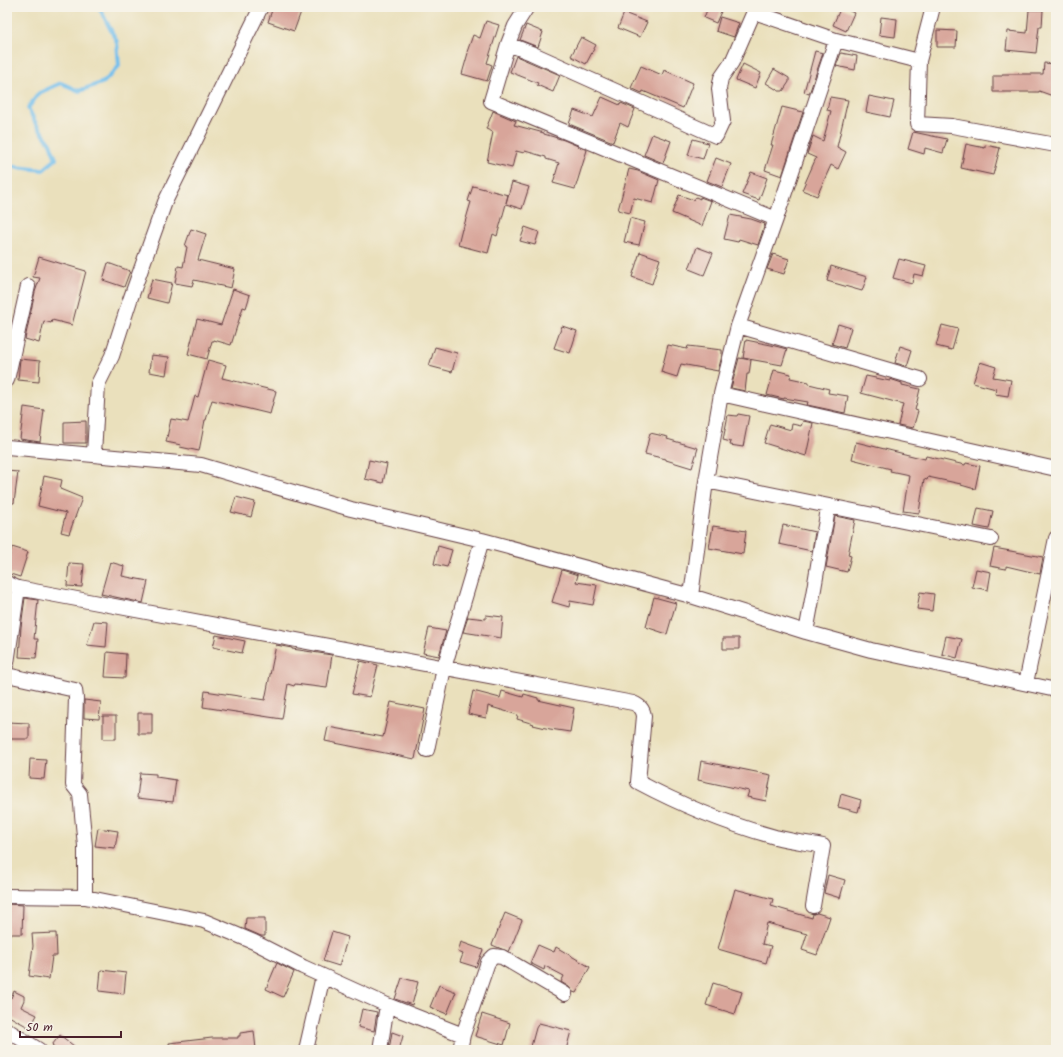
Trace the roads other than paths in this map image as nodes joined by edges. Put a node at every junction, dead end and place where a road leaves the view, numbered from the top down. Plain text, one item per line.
1 (261, 7) edge
2 (527, 7) edge
3 (933, 7) edge
4 (755, 9) edge
5 (836, 40) junction
6 (508, 44) junction
7 (919, 61) junction
8 (1056, 145) edge
9 (776, 219) junction
10 (28, 286) dead end
11 (738, 326) junction
12 (11, 342) edge
13 (920, 379) dead end
14 (7, 380) edge
15 (721, 394) junction
16 (7, 447) edge
17 (94, 454) junction
18 (1056, 469) edge
19 (706, 481) junction
20 (828, 506) junction
21 (1056, 538) edge
22 (991, 539) dead end
23 (482, 540) junction
24 (13, 586) edge
25 (691, 596) junction
26 (806, 632) junction
27 (7, 663) edge
28 (444, 668) junction
29 (7, 675) edge
30 (1026, 683) junction
31 (1056, 690) edge
32 (427, 750) dead end
33 (7, 896) edge
34 (85, 896) junction
35 (813, 906) dead end
36 (323, 976) junction
37 (565, 994) dead end
38 (387, 1005) junction
39 (12, 1033) edge
40 (463, 1034) junction
41 (18, 1050) edge
42 (39, 1050) edge
43 (306, 1050) edge
44 (380, 1050) edge
45 (460, 1050) edge

1 - 17 street
2 - 6 street
3 - 7 street
4 - 5 street
4 - 6 street
5 - 7 street
5 - 9 street
6 - 9 street
7 - 8 street
9 - 11 street
10 - 12 street
11 - 13 street
11 - 15 street
12 - 14 street
15 - 18 street
15 - 19 street
16 - 17 street
17 - 23 street
19 - 20 street
19 - 25 street
20 - 22 street
20 - 26 street
21 - 30 street
23 - 25 street
23 - 28 street
24 - 27 street
24 - 28 street
25 - 26 street
26 - 30 street
28 - 32 street
28 - 35 street
29 - 34 street
30 - 31 street
33 - 34 street
34 - 36 street
36 - 38 street
36 - 43 street
37 - 40 street
38 - 40 street
38 - 44 street
39 - 41 street
39 - 42 street
40 - 45 street

